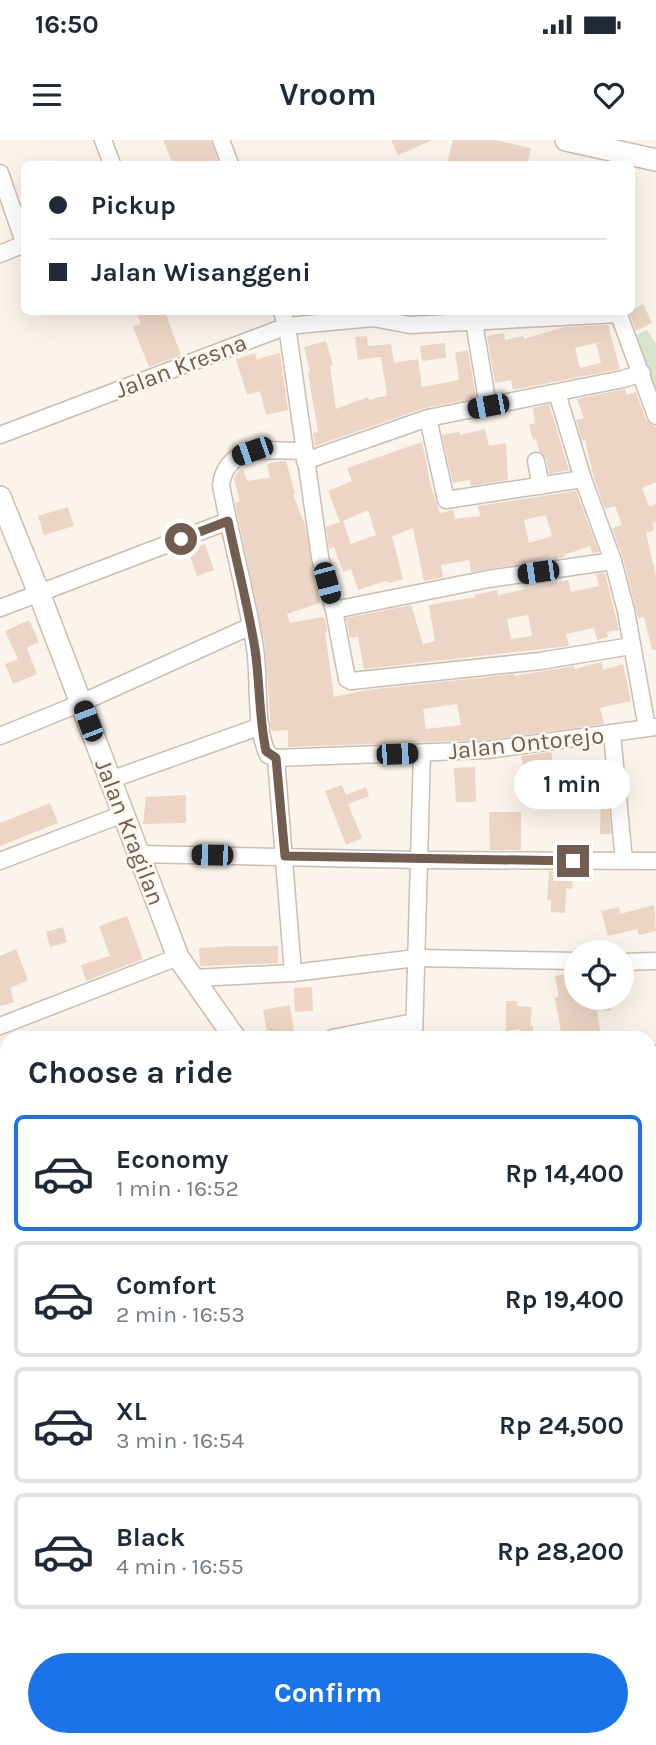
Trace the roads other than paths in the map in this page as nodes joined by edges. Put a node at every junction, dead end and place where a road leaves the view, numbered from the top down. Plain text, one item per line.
1 (103, 140) edge
2 (221, 140) edge
3 (566, 140) edge
4 (626, 153) edge
5 (656, 160) edge
6 (111, 161) edge
7 (229, 161) edge
8 (0, 173) edge
9 (21, 234) edge
10 (21, 244) edge
11 (0, 254) edge
12 (586, 315) edge
13 (619, 315) edge
14 (285, 319) edge
15 (474, 322) junction
16 (642, 373) junction
17 (557, 393) junction
18 (488, 406) junction
19 (656, 416) edge
20 (428, 418) junction
21 (0, 435) edge
22 (304, 456) junction
23 (536, 461) dead end
24 (583, 479) junction
25 (541, 486) junction
26 (0, 497) edge
27 (228, 521) junction
28 (613, 561) junction
29 (39, 593) junction
30 (0, 608) edge
31 (334, 610) junction
32 (251, 626) junction
33 (631, 646) junction
34 (81, 703) junction
35 (261, 726) junction
36 (652, 728) edge
37 (612, 734) junction
38 (0, 736) edge
39 (422, 753) junction
40 (273, 758) junction
41 (110, 780) junction
42 (123, 814) junction
43 (139, 854) junction
44 (285, 856) junction
45 (419, 860) junction
46 (0, 861) edge
47 (624, 861) junction
48 (656, 861) edge
49 (178, 957) junction
50 (416, 958) junction
51 (564, 961) edge
52 (634, 961) edge
53 (656, 961) edge
54 (293, 973) junction
55 (194, 978) junction
56 (0, 1026) edge
57 (414, 1030) edge
58 (230, 1031) edge

1 - 6 street
2 - 7 street
3 - 4 street
4 - 5 street
8 - 9 street
10 - 11 street
12 - 15 street, Jalan Kresna
13 - 16 street
14 - 15 street, Jalan Kresna
14 - 21 street, Jalan Kresna
14 - 22 street
15 - 18 street
16 - 17 street
16 - 19 street
17 - 18 street
17 - 24 street
18 - 20 street
20 - 22 street
20 - 25 street
22 - 27 street
22 - 31 street
23 - 25 street
24 - 25 street
24 - 28 street
26 - 29 street, Jalan Kragilan
27 - 29 street
27 - 32 street
28 - 31 street
28 - 33 street
29 - 30 street
29 - 34 street, Jalan Kragilan
31 - 33 street
32 - 34 street
32 - 35 street
33 - 36 street
34 - 38 street
34 - 41 street, Jalan Kragilan
35 - 40 street
35 - 41 street
36 - 37 street, Jalan Ontorejo
37 - 39 street, Jalan Ontorejo
37 - 47 street
39 - 40 street, Jalan Ontorejo
39 - 45 street
40 - 44 street
41 - 42 street, Jalan Kragilan
42 - 43 street, Jalan Kragilan
42 - 46 street
43 - 44 street
43 - 49 street, Jalan Kragilan
44 - 45 street
44 - 54 street
45 - 47 street
45 - 50 street
47 - 48 street
49 - 55 street, Jalan Kragilan
49 - 56 street
50 - 51 street
50 - 54 street
50 - 57 street
52 - 53 street
54 - 55 street
55 - 58 street, Jalan Kragilan

